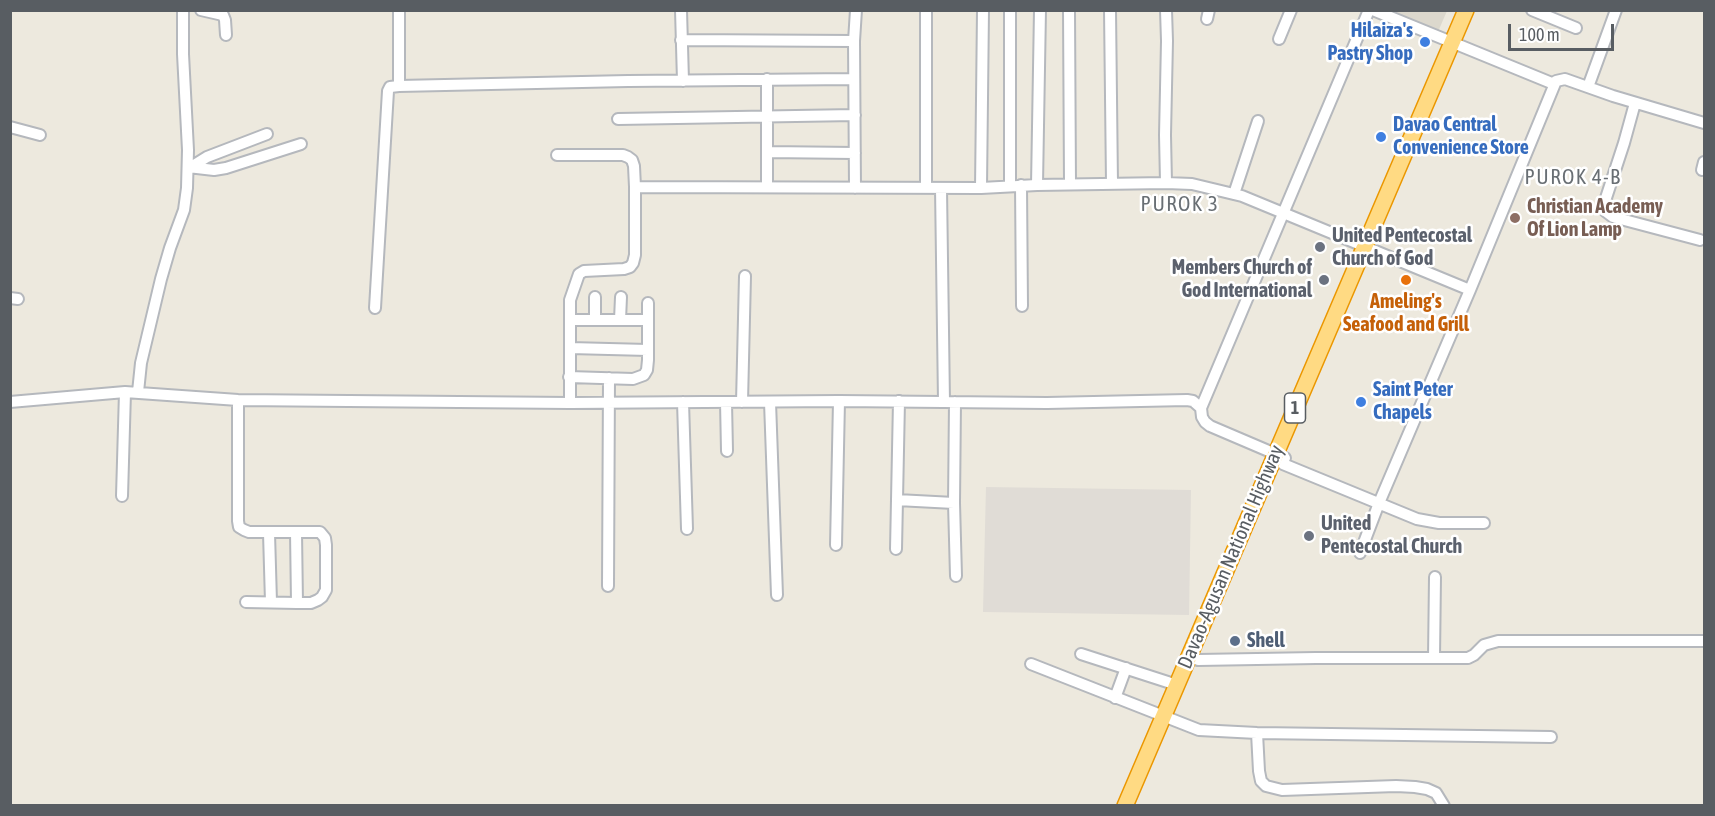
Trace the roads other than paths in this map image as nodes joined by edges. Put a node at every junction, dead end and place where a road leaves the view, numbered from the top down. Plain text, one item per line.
1 (183, 10) edge
2 (201, 10) edge
3 (399, 10) edge
4 (681, 10) edge
5 (856, 10) edge
6 (926, 10) edge
7 (983, 10) edge
8 (1010, 10) edge
9 (1040, 10) edge
10 (1069, 10) edge
11 (1110, 10) edge
12 (1166, 10) edge
13 (1291, 10) edge
14 (1371, 10) edge
15 (1466, 10) edge
16 (1477, 10) edge
17 (1532, 10) edge
18 (1616, 10) edge
19 (1576, 28) dead end
20 (226, 34) dead end
21 (1279, 39) dead end
22 (681, 40) junction
23 (854, 40) junction
24 (1457, 44) junction
25 (767, 79) junction
26 (854, 79) junction
27 (683, 81) junction
28 (1554, 84) junction
29 (399, 86) junction
30 (1588, 87) junction
31 (1635, 103) junction
32 (855, 115) junction
33 (768, 116) junction
34 (618, 118) dead end
35 (1258, 121) dead end
36 (1704, 123) edge
37 (10, 127) edge
38 (267, 134) dead end
39 (40, 135) dead end
40 (301, 144) dead end
41 (766, 152) junction
42 (855, 153) junction
43 (557, 155) dead end
44 (189, 167) junction
45 (1166, 183) junction
46 (1070, 184) junction
47 (1112, 184) junction
48 (1037, 185) junction
49 (1016, 186) junction
50 (635, 187) junction
51 (767, 188) junction
52 (855, 188) junction
53 (926, 188) junction
54 (941, 188) junction
55 (981, 188) junction
56 (1234, 194) junction
57 (1283, 212) junction
58 (1700, 240) dead end
59 (1369, 248) junction
60 (745, 276) dead end
61 (1470, 290) junction
62 (595, 297) dead end
63 (621, 297) dead end
64 (648, 303) dead end
65 (1022, 306) dead end
66 (375, 308) dead end
67 (570, 320) junction
68 (595, 320) junction
69 (620, 320) junction
70 (648, 320) junction
71 (570, 348) junction
72 (648, 350) junction
73 (569, 377) junction
74 (609, 378) junction
75 (125, 392) junction
76 (138, 392) junction
77 (238, 400) junction
78 (839, 401) junction
79 (899, 401) junction
80 (10, 402) edge
81 (610, 402) junction
82 (683, 402) junction
83 (726, 402) junction
84 (742, 402) junction
85 (770, 402) junction
86 (950, 402) junction
87 (570, 403) junction
88 (1201, 408) junction
89 (727, 451) dead end
90 (1281, 458) junction
91 (122, 496) dead end
92 (897, 500) junction
93 (954, 503) junction
94 (1379, 504) junction
95 (1484, 523) dead end
96 (687, 529) dead end
97 (296, 532) junction
98 (270, 533) junction
99 (836, 545) dead end
100 (896, 549) dead end
101 (1360, 553) dead end
102 (956, 576) dead end
103 (1435, 577) dead end
104 (608, 586) dead end
105 (777, 595) dead end
106 (246, 602) dead end
107 (271, 602) junction
108 (297, 603) junction
109 (1704, 641) edge
110 (1082, 654) dead end
111 (1194, 658) junction
112 (1434, 658) junction
113 (1031, 664) dead end
114 (1126, 668) junction
115 (1176, 685) junction
116 (1115, 698) junction
117 (1168, 719) junction
118 (1257, 733) junction
119 (1551, 737) dead end
120 (1125, 806) edge
121 (1136, 806) edge
122 (1444, 806) edge

1 - 44 street
2 - 20 street
3 - 29 street
4 - 22 street
5 - 23 street
6 - 53 street
7 - 55 street
8 - 49 street
9 - 48 street
10 - 46 street
11 - 47 street
12 - 45 street
13 - 21 street
14 - 24 street
14 - 57 street
15 - 24 highway, Davao-Agusan National Highway / 1
16 - 24 highway, Davao-Agusan National Highway / 1
17 - 19 street
18 - 30 street
22 - 23 street
22 - 27 street
23 - 26 street
24 - 28 street
24 - 59 highway, Davao-Agusan National Highway / 1
25 - 26 street
25 - 27 street
25 - 33 street
26 - 32 street
27 - 29 street
28 - 30 street
28 - 61 street
29 - 66 street
30 - 31 street
31 - 36 street
31 - 58 street
32 - 33 street
32 - 42 street
33 - 34 street
33 - 41 street
35 - 56 street
37 - 39 street
38 - 44 street
40 - 44 street
41 - 42 street
41 - 51 street
42 - 52 street
43 - 50 street
44 - 76 street
45 - 47 street
45 - 56 street
46 - 47 street
46 - 48 street
48 - 49 street
49 - 55 street
49 - 65 street
50 - 51 street
50 - 67 street
51 - 52 street
52 - 53 street
53 - 54 street
54 - 55 street
54 - 86 street
56 - 57 street
57 - 59 street
57 - 88 street
59 - 61 street
59 - 90 highway, Davao-Agusan National Highway / 1
60 - 84 street
61 - 94 street
62 - 68 street
63 - 69 street
64 - 70 street
67 - 68 street
67 - 71 street
68 - 69 street
69 - 70 street
70 - 72 street
71 - 72 street
71 - 73 street
72 - 74 street
73 - 74 street
73 - 87 street
74 - 81 street
75 - 76 street
75 - 80 street
75 - 91 street
76 - 77 street
77 - 87 street
77 - 98 street
78 - 79 street
78 - 85 street
78 - 99 street
79 - 86 street
79 - 92 street
81 - 82 street
81 - 87 street
81 - 104 street
82 - 83 street
82 - 96 street
83 - 84 street
83 - 89 street
84 - 85 street
85 - 105 street
86 - 88 street
86 - 93 street
88 - 90 street
90 - 94 street
90 - 111 highway, Davao-Agusan National Highway / 1
92 - 93 street
92 - 100 street
93 - 102 street
94 - 95 street
94 - 101 street
97 - 98 street
97 - 108 street
97 - 108 street
98 - 107 street
103 - 112 street
106 - 107 street
107 - 108 street
109 - 112 street
110 - 114 street
111 - 112 street
111 - 115 highway, Davao-Agusan National Highway / 1
111 - 117 highway, Davao-Agusan National Highway / 1
113 - 116 street
114 - 115 street
114 - 116 street
115 - 117 highway, Davao-Agusan National Highway / 1
116 - 117 street
117 - 118 street
117 - 120 highway, Davao-Agusan National Highway / 1
117 - 121 highway, Davao-Agusan National Highway / 1
118 - 119 street
118 - 122 street

